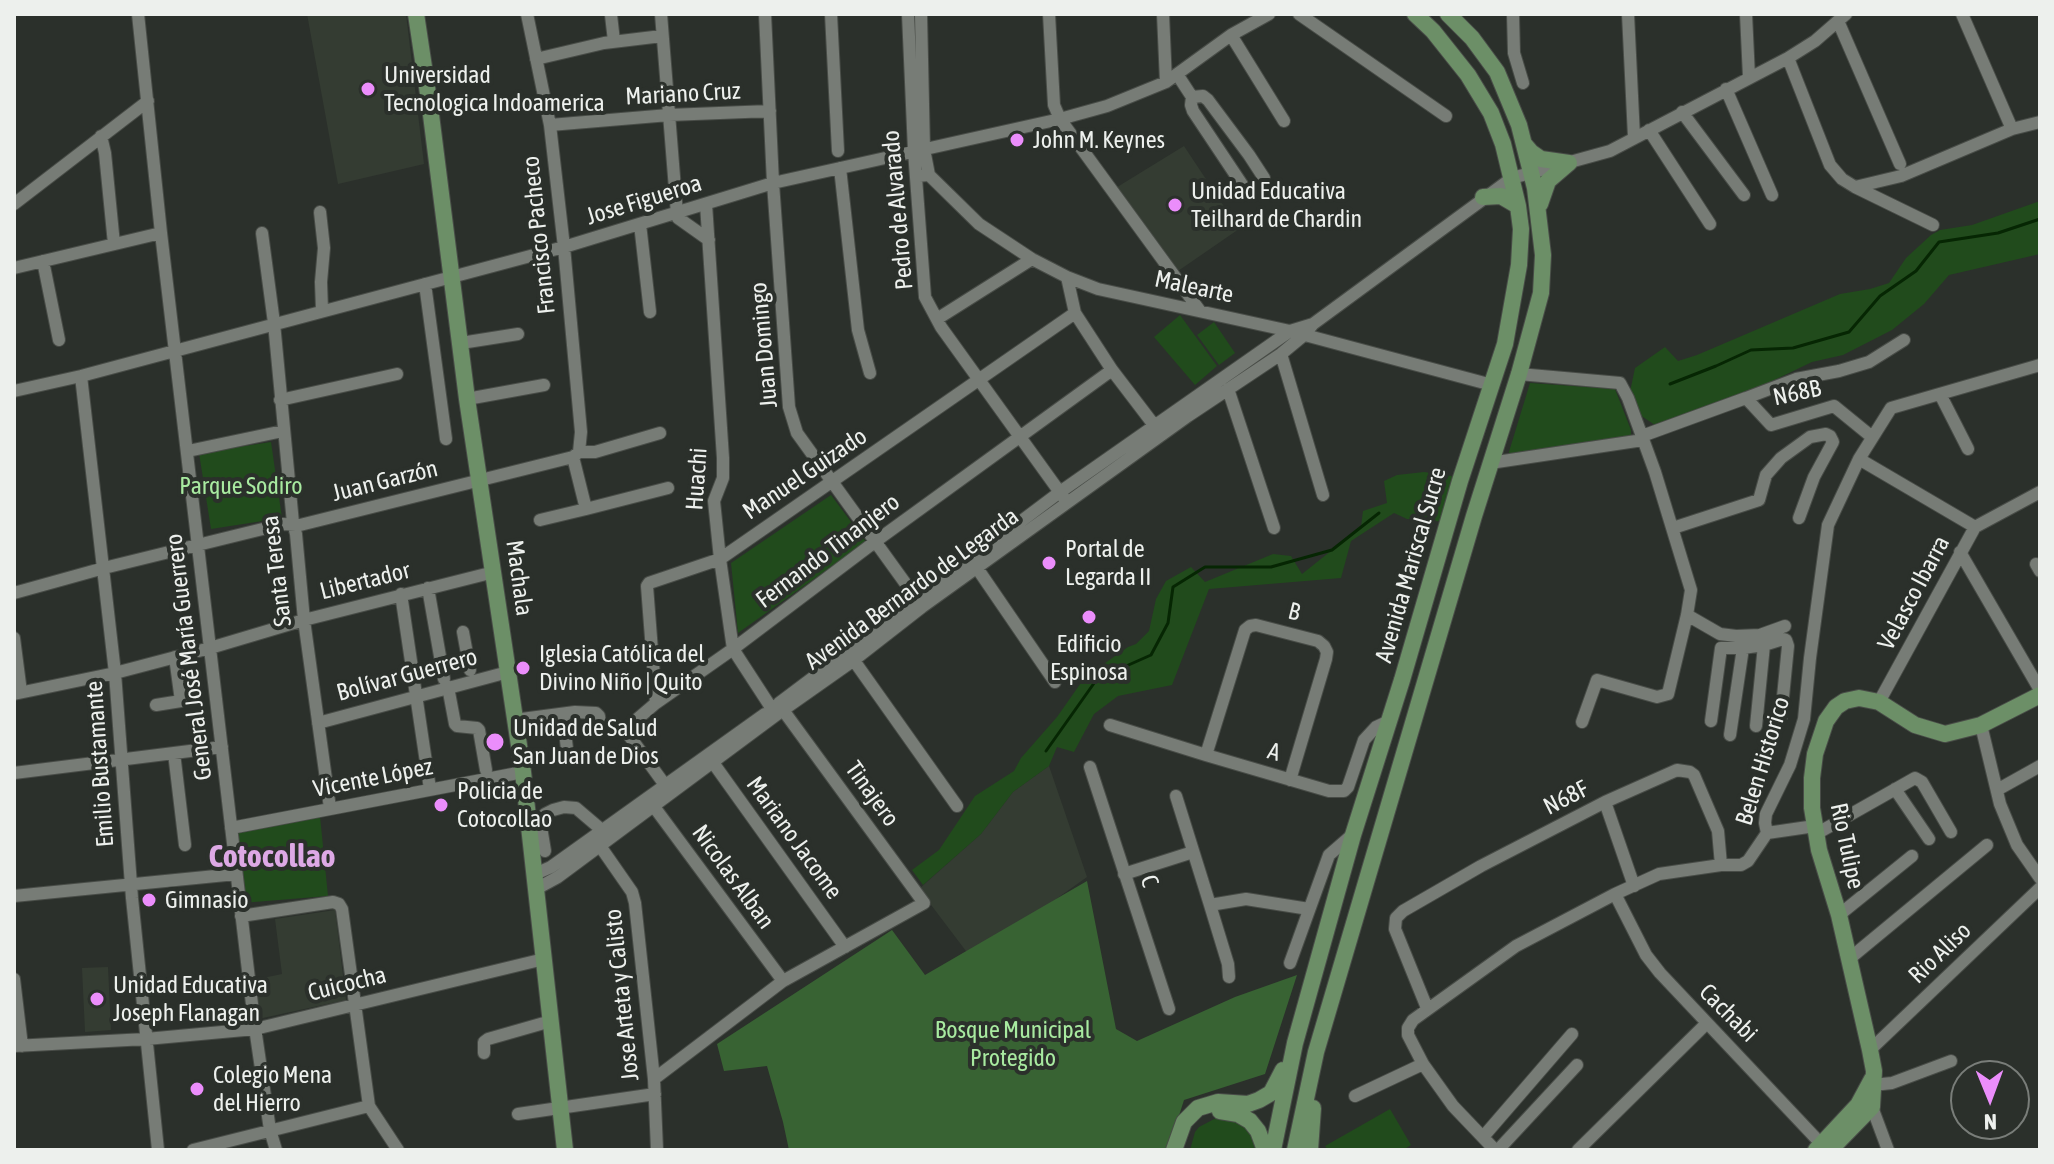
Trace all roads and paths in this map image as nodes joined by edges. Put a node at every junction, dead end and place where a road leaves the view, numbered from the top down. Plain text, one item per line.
1 (138, 14) edge
2 (416, 14) edge
3 (527, 14) edge
4 (661, 14) edge
5 (765, 14) edge
6 (831, 14) edge
7 (908, 14) edge
8 (921, 14) edge
9 (1049, 14) edge
10 (1163, 14) edge
11 (1241, 14) edge
12 (1269, 14) edge
13 (1299, 14) edge
14 (1415, 14) edge
15 (1448, 14) edge
16 (1513, 14) edge
17 (1628, 14) edge
18 (1746, 14) edge
19 (1962, 14) edge
20 (611, 15) edge
21 (1842, 18) edge
22 (1252, 23) junction
23 (1231, 35) junction
24 (662, 36) junction
25 (614, 41) junction
26 (1788, 58) junction
27 (536, 59) junction
28 (1749, 77) junction
29 (1171, 78) junction
30 (1523, 83) dead end
31 (1726, 89) junction
32 (1192, 97) junction
33 (148, 101) junction
34 (770, 111) junction
35 (1682, 112) junction
36 (669, 115) junction
37 (1446, 116) dead end
38 (1060, 119) junction
39 (1284, 121) dead end
40 (2040, 122) edge
41 (550, 125) junction
42 (2012, 129) junction
43 (1649, 130) junction
44 (101, 136) junction
45 (1634, 137) junction
46 (1524, 143) junction
47 (919, 150) junction
48 (838, 151) dead end
49 (1569, 163) junction
50 (1900, 164) dead end
51 (840, 168) junction
52 (1532, 173) junction
53 (922, 176) junction
54 (1512, 178) junction
55 (773, 183) junction
56 (1855, 187) junction
57 (1744, 195) dead end
58 (1772, 195) dead end
59 (1483, 197) junction
60 (14, 204) edge
61 (706, 204) junction
62 (1518, 206) junction
63 (320, 212) dead end
64 (677, 214) junction
65 (1539, 218) junction
66 (640, 224) junction
67 (1710, 224) dead end
68 (1933, 225) dead end
69 (161, 233) junction
70 (262, 233) dead end
71 (709, 240) junction
72 (114, 244) junction
73 (564, 247) junction
74 (1032, 259) junction
75 (43, 261) junction
76 (14, 268) edge
77 (453, 276) junction
78 (1067, 277) junction
79 (425, 284) junction
80 (322, 310) junction
81 (1200, 311) junction
82 (650, 312) dead end
83 (1075, 313) junction
84 (937, 319) junction
85 (274, 323) junction
86 (1313, 324) junction
87 (1290, 331) junction
88 (518, 334) dead end
89 (1304, 335) junction
90 (59, 340) dead end
91 (1904, 340) dead end
92 (461, 343) junction
93 (175, 350) junction
94 (1281, 354) junction
95 (2040, 365) edge
96 (1112, 370) junction
97 (870, 373) dead end
98 (397, 374) dead end
99 (1519, 374) junction
100 (81, 376) junction
101 (980, 381) junction
102 (544, 385) dead end
103 (1492, 385) junction
104 (1228, 389) junction
105 (14, 391) edge
106 (1940, 394) junction
107 (1746, 398) junction
108 (467, 399) junction
109 (280, 400) junction
110 (1158, 430) junction
111 (283, 431) junction
112 (660, 433) dead end
113 (1019, 437) junction
114 (1872, 437) junction
115 (1643, 438) junction
116 (446, 439) dead end
117 (1968, 449) dead end
118 (188, 451) junction
119 (576, 455) junction
120 (1859, 459) junction
121 (1490, 463) junction
122 (480, 480) junction
123 (833, 482) junction
124 (668, 488) dead end
125 (2040, 492) edge
126 (1323, 495) dead end
127 (1064, 497) junction
128 (586, 509) junction
129 (1799, 518) dead end
130 (540, 520) dead end
131 (293, 523) junction
132 (1975, 527) junction
133 (1274, 528) dead end
134 (1673, 528) junction
135 (876, 541) junction
136 (199, 545) junction
137 (1960, 552) junction
138 (720, 559) junction
139 (104, 568) junction
140 (977, 568) junction
141 (494, 572) junction
142 (428, 588) junction
143 (14, 593) edge
144 (401, 594) junction
145 (919, 603) junction
146 (1687, 615) junction
147 (304, 620) junction
148 (1785, 626) dead end
149 (463, 632) dead end
150 (14, 638) edge
151 (1762, 640) junction
152 (210, 648) junction
153 (1743, 648) junction
154 (466, 649) junction
155 (733, 649) junction
156 (440, 655) junction
157 (851, 656) junction
158 (175, 657) junction
159 (470, 670) dead end
160 (508, 672) junction
161 (115, 673) junction
162 (1055, 682) dead end
163 (446, 683) junction
164 (18, 693) edge
165 (2040, 693) edge
166 (416, 696) junction
167 (1879, 702) junction
168 (656, 703) junction
169 (156, 705) dead end
170 (778, 709) junction
171 (563, 714) junction
172 (1781, 717) dead end
173 (514, 720) junction
174 (1389, 721) junction
175 (1711, 721) dead end
176 (1582, 722) dead end
177 (318, 723) junction
178 (1110, 725) dead end
179 (1981, 725) junction
180 (1756, 726) dead end
181 (601, 730) dead end
182 (1730, 735) dead end
183 (222, 747) junction
184 (567, 749) dead end
185 (174, 753) junction
186 (1206, 755) junction
187 (711, 759) junction
188 (122, 760) junction
189 (2040, 766) edge
190 (1090, 767) dead end
191 (486, 770) dead end
192 (523, 772) junction
193 (14, 773) edge
194 (1290, 780) junction
195 (665, 785) junction
196 (430, 789) junction
197 (1895, 789) junction
198 (1997, 790) junction
199 (1176, 796) dead end
200 (1605, 802) junction
201 (651, 803) junction
202 (957, 806) dead end
203 (330, 808) junction
204 (231, 828) junction
205 (1815, 830) junction
206 (603, 831) junction
207 (1951, 832) dead end
208 (1767, 833) junction
209 (1353, 835) junction
210 (1929, 839) dead end
211 (185, 845) dead end
212 (1987, 845) dead end
213 (600, 846) junction
214 (545, 851) dead end
215 (1193, 852) junction
216 (1912, 856) dead end
217 (1721, 865) junction
218 (236, 874) junction
219 (1124, 874) junction
220 (2040, 878) edge
221 (535, 881) junction
222 (131, 884) junction
223 (1634, 886) junction
224 (2040, 888) edge
225 (1615, 894) junction
226 (14, 896) edge
227 (1210, 905) junction
228 (1309, 909) junction
229 (1839, 915) junction
230 (241, 916) junction
231 (845, 947) junction
232 (544, 959) junction
233 (1849, 959) junction
234 (1290, 963) dead end
235 (1229, 977) dead end
236 (14, 979) edge
237 (783, 981) junction
238 (354, 1005) junction
239 (1427, 1008) junction
240 (1169, 1009) dead end
241 (551, 1021) junction
242 (1707, 1023) junction
243 (255, 1029) junction
244 (1572, 1034) dead end
245 (146, 1039) junction
246 (1295, 1043) junction
247 (18, 1046) edge
248 (1870, 1050) junction
249 (1316, 1052) junction
250 (484, 1053) dead end
251 (1950, 1061) edge
252 (1423, 1064) junction
253 (1577, 1065) dead end
254 (654, 1079) junction
255 (1873, 1082) junction
256 (655, 1094) junction
257 (1355, 1096) dead end
258 (369, 1106) junction
259 (1872, 1107) junction
260 (559, 1109) junction
261 (518, 1114) dead end
262 (270, 1130) junction
263 (1483, 1137) junction
264 (1824, 1148) edge
265 (158, 1150) edge
266 (193, 1150) edge
267 (276, 1150) edge
268 (398, 1150) edge
269 (565, 1150) edge
270 (657, 1150) edge
271 (1174, 1150) edge
272 (1186, 1150) edge
273 (1265, 1150) edge
274 (1273, 1150) edge
275 (1295, 1150) edge
276 (1310, 1150) edge
277 (1497, 1150) edge
278 (1578, 1150) edge
279 (1888, 1150) edge

1 - 33 street, General José María Guerrero
2 - 77 main road, Machala
3 - 27 street, Francisco Pacheco
4 - 24 street
5 - 34 street, Juan Domingo
6 - 48 street
7 - 47 street, Pedro de Alvarado
8 - 47 street, Pedro de Alvarado
9 - 38 street
10 - 29 street
11 - 22 street
12 - 22 street, Jose Figueroa
13 - 37 street
14 - 54 main road, Avenida Mariscal Sucre
15 - 46 main road, Avenida Mariscal Sucre
16 - 30 street
17 - 45 street
18 - 28 street
19 - 42 street
20 - 25 street
21 - 26 street, Avenida Bernardo de Legarda
21 - 50 street
22 - 23 street, Jose Figueroa
23 - 29 street, Jose Figueroa
23 - 39 street
24 - 25 street
24 - 36 street
25 - 27 street
26 - 28 street, Avenida Bernardo de Legarda
26 - 56 street
27 - 41 street, Francisco Pacheco
28 - 31 street, Avenida Bernardo de Legarda
29 - 32 street
29 - 38 street, Jose Figueroa
31 - 35 street, Avenida Bernardo de Legarda
31 - 58 street
32 - 32 street
33 - 44 street
33 - 69 street, General José María Guerrero
34 - 36 street, Mariano Cruz
34 - 55 street, Juan Domingo
35 - 43 street, Avenida Bernardo de Legarda
35 - 57 street
36 - 41 street, Mariano Cruz
36 - 64 street
38 - 47 street, Jose Figueroa
38 - 81 street
40 - 42 street
41 - 73 street, Francisco Pacheco
42 - 56 street
43 - 45 street, Avenida Bernardo de Legarda
43 - 67 street
44 - 60 street
44 - 72 street
45 - 49 street, Avenida Bernardo de Legarda
46 - 49 main road
46 - 52 main road, Avenida Mariscal Sucre
47 - 51 street, Jose Figueroa
47 - 53 street, Pedro de Alvarado
49 - 52 street, Avenida Bernardo de Legarda
49 - 65 main road
51 - 55 street, Jose Figueroa
51 - 97 street
52 - 54 street, Avenida Bernardo de Legarda
52 - 65 main road, Avenida Mariscal Sucre
53 - 74 street, Malearte
53 - 84 street, Pedro de Alvarado
54 - 59 street, Avenida Bernardo de Legarda
54 - 62 main road, Avenida Mariscal Sucre
55 - 61 street, Jose Figueroa
55 - 123 street, Juan Domingo
56 - 68 street
59 - 62 main road
59 - 86 street, Avenida Bernardo de Legarda
61 - 64 street, Jose Figueroa
61 - 71 street, Huachi
62 - 103 main road, Avenida Mariscal Sucre
63 - 80 street
64 - 66 street, Jose Figueroa
64 - 71 street
65 - 99 main road, Avenida Mariscal Sucre
66 - 73 street, Jose Figueroa
66 - 82 street
69 - 72 street
69 - 93 street, General José María Guerrero
70 - 85 street, Santa Teresa
71 - 138 street, Huachi
72 - 75 street
73 - 77 street, Jose Figueroa
73 - 119 street, Francisco Pacheco
74 - 78 street, Malearte
74 - 84 street
75 - 76 street
75 - 90 street
77 - 79 street, Jose Figueroa
77 - 92 main road, Machala
78 - 81 street, Malearte
78 - 83 street
79 - 80 street, Jose Figueroa
79 - 116 street
80 - 85 street, Jose Figueroa
81 - 87 street, Malearte
83 - 96 street
83 - 101 street, Manuel Guizado
84 - 101 street, Pedro de Alvarado
85 - 93 street, Jose Figueroa
85 - 109 street, Santa Teresa
86 - 87 street, Avenida Bernardo de Legarda
86 - 89 street, Avenida Bernardo de Legarda
87 - 89 street, Malearte
87 - 110 street, Avenida Bernardo de Legarda
88 - 92 street
89 - 94 street, Avenida Bernardo de Legarda
89 - 103 street, Malearte
91 - 107 street
92 - 108 main road, Machala
93 - 100 street, Jose Figueroa
93 - 118 street, General José María Guerrero
94 - 104 street, Avenida Bernardo de Legarda
94 - 126 street
95 - 106 street, Belen Historico
96 - 110 street
96 - 113 street, Fernando Tinanjero
98 - 109 street
99 - 115 street
99 - 121 main road, Avenida Mariscal Sucre
100 - 105 street, Jose Figueroa
100 - 139 street, Emilio Bustamante
101 - 113 street, Pedro de Alvarado
101 - 123 street, Manuel Guizado
102 - 108 street
103 - 174 main road, Avenida Mariscal Sucre
104 - 110 street, Avenida Bernardo de Legarda
104 - 133 street
106 - 114 street, Belen Historico
106 - 117 street
107 - 114 street, N68B
107 - 115 street, N68B
108 - 122 main road, Machala
109 - 111 street, Santa Teresa
110 - 127 street, Avenida Bernardo de Legarda
111 - 118 street
111 - 131 street, Santa Teresa
112 - 119 street, Juan Garzón
113 - 127 street, Pedro de Alvarado
113 - 135 street, Fernando Tinanjero
114 - 120 street, Belen Historico
115 - 121 street, N68B
115 - 134 street
118 - 136 street, General José María Guerrero
119 - 122 street, Juan Garzón
119 - 128 street, Francisco Pacheco
120 - 132 street
120 - 208 street, Belen Historico
121 - 249 main road, Avenida Mariscal Sucre
122 - 131 street, Juan Garzón
122 - 141 main road, Machala
123 - 135 street, Juan Domingo
123 - 138 street, Manuel Guizado
124 - 128 street
125 - 132 street, Velasco Ibarra
127 - 140 street, Avenida Bernardo de Legarda
127 - 145 street, Avenida Bernardo de Legarda
128 - 130 street
129 - 134 street
131 - 136 street, Juan Garzón
131 - 147 street, Santa Teresa
132 - 137 street, Velasco Ibarra
134 - 146 street
135 - 145 street, Juan Domingo
135 - 155 street, Fernando Tinanjero
136 - 139 street, Juan Garzón
136 - 152 street, General José María Guerrero
137 - 165 street
137 - 167 street, Velasco Ibarra
138 - 155 street, Huachi
138 - 168 street, Manuel Guizado
139 - 143 street, Juan Garzón
139 - 161 street, Emilio Bustamante
140 - 145 street, Avenida Bernardo de Legarda
140 - 162 street
141 - 142 street, Libertador
141 - 160 main road, Machala
142 - 144 street, Libertador
142 - 156 street
144 - 147 street, Libertador
144 - 166 street
145 - 157 street, Avenida Bernardo de Legarda
146 - 151 street
146 - 176 street
147 - 152 street, Libertador
147 - 177 street, Santa Teresa
148 - 151 street
149 - 154 street
150 - 164 street
151 - 153 street
151 - 172 street
151 - 180 street
152 - 158 street, Libertador
152 - 183 street, General José María Guerrero
153 - 175 street
153 - 182 street
154 - 156 street
154 - 159 street
155 - 168 street, Fernando Tinanjero
155 - 170 street, Huachi
156 - 163 street
157 - 170 street, Avenida Bernardo de Legarda
157 - 202 street
158 - 161 street, Libertador
158 - 169 street
160 - 163 street, Bolívar Guerrero
160 - 173 main road, Machala
161 - 164 street, Libertador
161 - 188 street, Emilio Bustamante
163 - 166 street, Bolívar Guerrero
163 - 191 street
165 - 179 main road
166 - 177 street, Bolívar Guerrero
166 - 196 street
167 - 179 main road
167 - 205 main road, Rio Tulipe
168 - 195 street, Fernando Tinanjero
170 - 187 street, Avenida Bernardo de Legarda
170 - 231 street, Tinajero
171 - 173 street
171 - 181 street
171 - 184 street
173 - 192 main road, Machala
174 - 194 street, A
174 - 209 main road, Avenida Mariscal Sucre
177 - 203 street, Santa Teresa
178 - 186 street, A
179 - 198 street
183 - 185 street
183 - 204 street, General José María Guerrero
185 - 188 street
185 - 211 street
186 - 194 street, A
186 - 194 street, B
187 - 195 street, Avenida Bernardo de Legarda
187 - 201 street, Avenida Bernardo de Legarda
187 - 231 street, Mariano Jacome
188 - 193 street
188 - 222 street, Emilio Bustamante
189 - 198 street
190 - 219 street, C
192 - 196 street, Vicente López
192 - 221 main road, Machala
195 - 201 street, Avenida Bernardo de Legarda
196 - 203 street, Vicente López
197 - 205 street
197 - 207 street
197 - 210 street
198 - 220 street
199 - 215 street
200 - 217 street, N68F
200 - 223 street
200 - 239 street, N68F
201 - 206 street, Avenida Bernardo de Legarda
201 - 213 street, Avenida Bernardo de Legarda
201 - 237 street, Nicolas Alban
203 - 204 street, Vicente López
204 - 218 street, General José María Guerrero
205 - 208 street
205 - 229 main road, Rio Tulipe
206 - 214 street
206 - 221 street, Avenida Bernardo de Legarda
208 - 217 street, Belen Historico
209 - 228 street
209 - 246 main road, Avenida Mariscal Sucre
212 - 233 street
213 - 221 street, Avenida Bernardo de Legarda
213 - 254 street, Jose Arteta y Calisto
215 - 219 street
215 - 227 street
216 - 229 street
217 - 223 street, Belen Historico
218 - 222 street
218 - 230 street, General José María Guerrero
219 - 240 street, C
221 - 232 main road, Machala
222 - 226 street
222 - 245 street, Emilio Bustamante
223 - 225 street, Belen Historico
224 - 248 street, Rio Aliso
225 - 239 street, Belen Historico
225 - 242 street, Cachabi
227 - 228 street
227 - 235 street
228 - 234 street
229 - 233 main road, Rio Tulipe
230 - 238 street
230 - 243 street, General José María Guerrero
231 - 237 street
232 - 238 street, Cuicocha
232 - 241 main road, Machala
233 - 248 main road, Rio Tulipe
236 - 247 street
237 - 254 street
238 - 243 street, Cuicocha
238 - 258 street
239 - 252 street, Belen Historico
241 - 250 street
241 - 260 main road, Machala
242 - 264 street, Cachabi
242 - 278 street
243 - 245 street, Cuicocha
243 - 262 street, General José María Guerrero
244 - 263 street
245 - 247 street, Cuicocha
245 - 265 street, Emilio Bustamante
246 - 271 main road
246 - 274 main road, Avenida Mariscal Sucre
248 - 255 main road, Rio Tulipe
249 - 275 main road
249 - 276 main road
251 - 255 street
252 - 257 street
252 - 263 street
253 - 277 street
254 - 256 street, Jose Arteta y Calisto
255 - 259 main road, Rio Tulipe
255 - 264 main road
256 - 260 street
256 - 270 street, Jose Arteta y Calisto
258 - 262 street
258 - 268 street
259 - 264 main road
259 - 279 street, Rio Tulipe
260 - 261 street
260 - 269 main road, Machala
262 - 266 street
262 - 267 street, General José María Guerrero
263 - 277 street
272 - 273 main road

